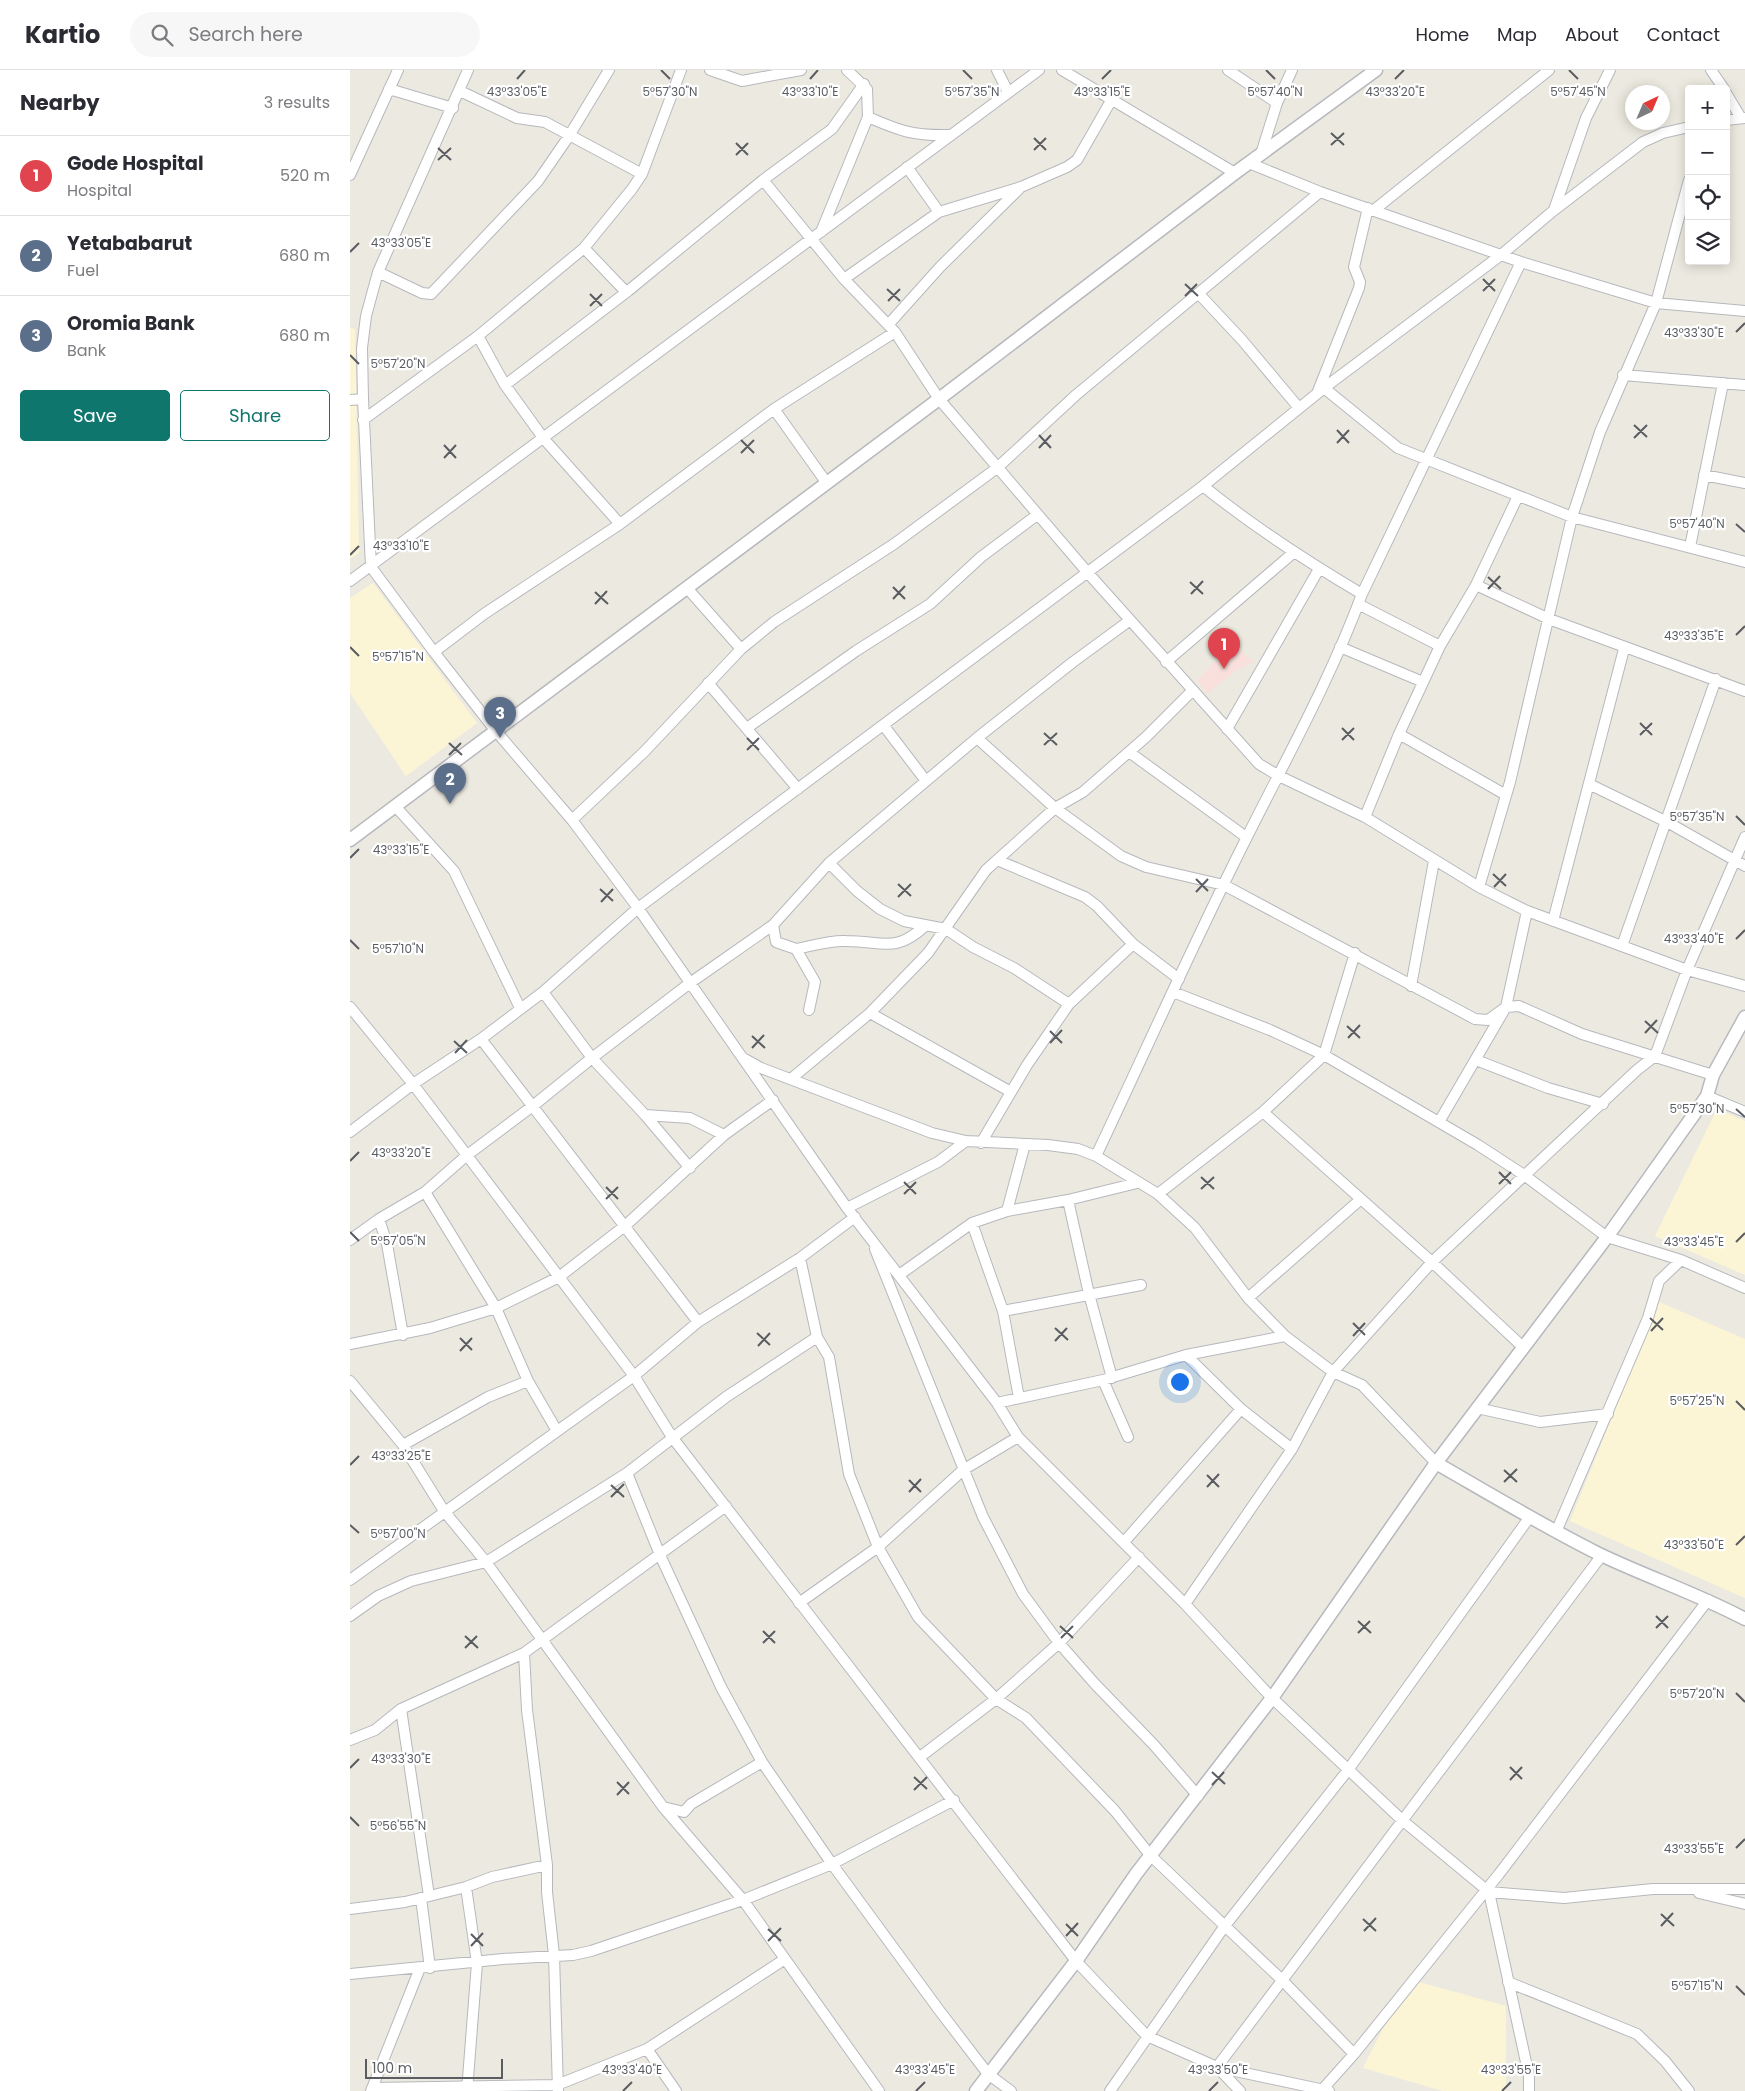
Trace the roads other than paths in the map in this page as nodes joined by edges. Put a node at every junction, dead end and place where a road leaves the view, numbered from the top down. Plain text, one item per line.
1 (398, 70) edge
2 (468, 70) edge
3 (609, 70) edge
4 (681, 70) edge
5 (710, 70) edge
6 (801, 70) edge
7 (847, 70) edge
8 (997, 70) edge
9 (1039, 70) edge
10 (1062, 70) edge
11 (1228, 70) edge
12 (1292, 70) edge
13 (1376, 70) edge
14 (1549, 70) edge
15 (1610, 70) edge
16 (1711, 70) edge
17 (864, 84) junction
18 (1721, 85) edge
19 (389, 89) junction
20 (460, 91) junction
21 (1008, 92) junction
22 (1112, 99) junction
23 (1730, 99) edge
24 (1277, 103) junction
25 (453, 108) junction
26 (868, 117) junction
27 (1743, 118) edge
28 (1730, 120) edge
29 (1685, 128) edge
30 (950, 135) junction
31 (569, 136) junction
32 (1261, 154) junction
33 (1249, 163) junction
34 (907, 167) junction
35 (1235, 173) junction
36 (642, 174) junction
37 (350, 175) edge
38 (763, 180) junction
39 (1021, 186) junction
40 (1320, 192) junction
41 (1685, 195) edge
42 (1371, 209) junction
43 (1553, 211) junction
44 (939, 212) junction
45 (821, 233) junction
46 (811, 240) junction
47 (584, 248) junction
48 (1501, 254) junction
49 (1521, 262) junction
50 (378, 272) junction
51 (844, 279) junction
52 (626, 292) junction
53 (1199, 294) junction
54 (1656, 303) junction
55 (1745, 311) edge
56 (891, 328) junction
57 (478, 336) junction
58 (1624, 375) junction
59 (1723, 383) junction
60 (505, 385) junction
61 (1745, 385) edge
62 (1321, 391) junction
63 (362, 399) junction
64 (350, 400) edge
65 (939, 400) junction
66 (1299, 408) junction
67 (774, 409) junction
68 (363, 420) junction
69 (544, 439) junction
70 (1426, 458) junction
71 (998, 468) junction
72 (1704, 475) junction
73 (826, 482) junction
74 (1745, 483) edge
75 (1203, 486) junction
76 (1518, 496) junction
77 (1037, 515) junction
78 (1572, 517) junction
79 (620, 524) junction
80 (1690, 547) junction
81 (1292, 553) junction
82 (1745, 562) edge
83 (371, 567) junction
84 (1319, 569) junction
85 (1088, 573) junction
86 (350, 581) edge
87 (1476, 584) junction
88 (687, 588) junction
89 (1362, 594) junction
90 (1358, 604) junction
91 (1549, 619) junction
92 (1130, 621) junction
93 (1440, 646) junction
94 (1340, 647) junction
95 (1624, 648) junction
96 (741, 649) junction
97 (434, 652) junction
98 (1166, 662) junction
99 (1716, 679) junction
100 (1423, 682) junction
101 (708, 683) junction
102 (1192, 691) junction
103 (1745, 691) edge
104 (884, 726) junction
105 (747, 728) junction
106 (1227, 729) junction
107 (495, 730) junction
108 (1399, 734) junction
109 (977, 738) junction
110 (1129, 752) junction
111 (1279, 776) junction
112 (926, 781) junction
113 (1590, 785) junction
114 (798, 789) junction
115 (1506, 795) junction
116 (395, 806) junction
117 (1055, 808) junction
118 (1365, 817) junction
119 (572, 820) junction
120 (1666, 822) junction
121 (1246, 837) junction
122 (1745, 837) edge
123 (350, 840) edge
124 (997, 860) junction
125 (1734, 860) junction
126 (1434, 861) junction
127 (829, 863) junction
128 (1745, 866) edge
129 (1224, 885) junction
130 (1479, 887) junction
131 (638, 908) junction
132 (1527, 911) junction
133 (1553, 921) junction
134 (773, 925) junction
135 (926, 925) junction
136 (946, 929) junction
137 (1133, 944) junction
138 (1622, 946) junction
139 (796, 949) junction
140 (1355, 953) junction
141 (1687, 970) junction
142 (1180, 980) junction
143 (690, 983) junction
144 (1411, 986) junction
145 (1745, 986) edge
146 (543, 992) junction
147 (1174, 992) junction
148 (1069, 1004) junction
149 (350, 1007) edge
150 (1506, 1007) junction
151 (520, 1008) junction
152 (809, 1010) dead end
153 (870, 1013) junction
154 (1745, 1016) edge
155 (482, 1039) junction
156 (1324, 1054) junction
157 (1655, 1056) junction
158 (592, 1058) junction
159 (742, 1058) junction
160 (1476, 1060) junction
161 (1713, 1075) junction
162 (792, 1078) junction
163 (413, 1084) junction
164 (1011, 1092) junction
165 (1707, 1096) junction
166 (773, 1100) junction
167 (1602, 1104) junction
168 (534, 1106) junction
169 (1263, 1112) junction
170 (1745, 1112) edge
171 (645, 1115) junction
172 (1439, 1122) junction
173 (350, 1132) edge
174 (724, 1135) junction
175 (966, 1142) junction
176 (982, 1143) junction
177 (1025, 1144) junction
178 (466, 1156) junction
179 (1096, 1156) junction
180 (690, 1168) junction
181 (1524, 1175) junction
182 (1138, 1183) junction
183 (425, 1192) junction
184 (1158, 1194) junction
185 (1361, 1199) junction
186 (1068, 1200) junction
187 (848, 1208) junction
188 (1007, 1211) junction
189 (855, 1217) junction
190 (379, 1219) junction
191 (972, 1223) junction
192 (626, 1225) junction
193 (869, 1234) junction
194 (1607, 1237) junction
195 (350, 1240) edge
196 (800, 1258) junction
197 (1681, 1260) junction
198 (1432, 1262) junction
199 (899, 1275) junction
200 (559, 1277) junction
201 (1141, 1285) dead end
202 (1745, 1288) edge
203 (1089, 1294) junction
204 (1248, 1298) junction
205 (496, 1308) junction
206 (1003, 1311) junction
207 (698, 1322) junction
208 (403, 1335) junction
209 (1285, 1336) junction
210 (817, 1337) junction
211 (350, 1344) edge
212 (1524, 1348) junction
213 (1186, 1355) junction
214 (1333, 1372) junction
215 (634, 1376) junction
216 (1108, 1379) junction
217 (350, 1381) edge
218 (528, 1381) junction
219 (1019, 1398) junction
220 (996, 1403) junction
221 (1477, 1408) junction
222 (1242, 1409) junction
223 (1608, 1414) junction
224 (558, 1431) junction
225 (1018, 1436) junction
226 (672, 1437) junction
227 (1128, 1437) dead end
228 (403, 1445) junction
229 (1292, 1449) junction
230 (1436, 1463) junction
231 (963, 1470) junction
232 (626, 1473) junction
233 (726, 1506) junction
234 (444, 1511) junction
235 (1529, 1518) junction
236 (1556, 1532) junction
237 (1124, 1542) junction
238 (878, 1547) junction
239 (660, 1555) junction
240 (1602, 1555) junction
241 (1139, 1557) junction
242 (486, 1562) junction
243 (350, 1580) edge
244 (1708, 1600) junction
245 (799, 1603) junction
246 (1185, 1604) junction
247 (350, 1616) edge
248 (1745, 1619) edge
249 (541, 1641) junction
250 (1059, 1643) junction
251 (524, 1653) junction
252 (1272, 1698) junction
253 (996, 1699) junction
254 (401, 1709) junction
255 (350, 1740) edge
256 (920, 1757) junction
257 (762, 1762) junction
258 (1348, 1770) junction
259 (1198, 1796) junction
260 (954, 1800) junction
261 (663, 1808) junction
262 (1402, 1820) junction
263 (1150, 1855) junction
264 (832, 1864) junction
265 (548, 1865) junction
266 (466, 1887) junction
267 (1681, 1888) junction
268 (1745, 1889) edge
269 (1487, 1891) junction
270 (425, 1897) junction
271 (743, 1900) junction
272 (1745, 1904) edge
273 (350, 1909) edge
274 (1224, 1927) junction
275 (554, 1955) junction
276 (785, 1959) junction
277 (1076, 1960) junction
278 (477, 1963) junction
279 (425, 1968) junction
280 (350, 1974) edge
281 (1282, 1980) junction
282 (1508, 1982) junction
283 (1147, 2036) junction
284 (647, 2049) junction
285 (1354, 2054) junction
286 (1217, 2067) junction
287 (988, 2074) junction
288 (467, 2088) edge
289 (557, 2088) edge
290 (372, 2090) edge
291 (1324, 2090) edge
292 (676, 2091) edge
293 (879, 2091) edge
294 (976, 2091) edge
295 (1010, 2091) edge
296 (1110, 2091) edge
297 (1240, 2091) edge
298 (1529, 2091) edge
299 (1688, 2091) edge

1 - 19 street
2 - 20 street
3 - 31 street
4 - 36 street
5 - 6 street
7 - 17 street
8 - 21 street
9 - 21 street
10 - 22 street
11 - 24 street
12 - 24 street
13 - 32 street
14 - 42 street
15 - 43 street
16 - 18 street
17 - 26 street
17 - 38 street
19 - 25 street
19 - 37 street
20 - 25 street
20 - 31 street
21 - 30 street
22 - 35 street
22 - 39 street
23 - 27 street
24 - 32 street
25 - 50 street
26 - 30 street
26 - 45 street
27 - 28 street
29 - 43 street
30 - 34 street
31 - 36 street
31 - 50 street
32 - 33 street
33 - 35 street
33 - 40 street
34 - 44 street
34 - 45 street
35 - 65 street
36 - 47 street
38 - 46 street
38 - 52 street
39 - 44 street
39 - 56 street
40 - 42 street
40 - 53 street
41 - 54 street
42 - 48 street
42 - 62 street
43 - 48 street
44 - 51 street
45 - 46 street
46 - 51 street
46 - 69 street
47 - 52 street
47 - 57 street
48 - 49 street
48 - 62 street
49 - 54 street
49 - 70 street
50 - 63 street
51 - 56 street
52 - 60 street
53 - 66 street
53 - 71 street
54 - 55 street
54 - 58 street
56 - 65 street
56 - 67 street
57 - 60 street
57 - 68 street
58 - 59 street
58 - 78 street
59 - 61 street
59 - 72 street
60 - 69 street
62 - 66 street
62 - 70 street
63 - 64 street
63 - 68 street
65 - 71 street
65 - 73 street
66 - 75 street
67 - 73 street
67 - 79 street
68 - 83 street
69 - 79 street
69 - 83 street
70 - 76 street
70 - 89 street
71 - 77 street
71 - 96 street
72 - 74 street
72 - 80 street
73 - 88 street
75 - 81 street
75 - 85 street
76 - 78 street
76 - 87 street
77 - 85 street
77 - 105 street
78 - 80 street
78 - 91 street
79 - 97 street
80 - 82 street
81 - 84 street
81 - 98 street
83 - 86 street
83 - 97 street
84 - 89 street
84 - 106 street
85 - 92 street
85 - 104 street
87 - 91 street
87 - 93 street
88 - 96 street
88 - 107 street
89 - 90 street
90 - 93 street
90 - 94 street
91 - 95 street
91 - 115 street
92 - 98 street
92 - 109 street
93 - 100 street
94 - 100 street
94 - 111 street
95 - 99 street
95 - 113 street
96 - 101 street
97 - 107 street
98 - 102 street
99 - 103 street
99 - 120 street
100 - 108 street
101 - 105 street
101 - 119 street
102 - 106 street
102 - 110 street
104 - 112 street
104 - 114 street
105 - 114 street
106 - 111 street
107 - 116 street
107 - 119 street
108 - 115 street
108 - 118 street
109 - 112 street
109 - 117 street
110 - 117 street
110 - 121 street
111 - 118 street
111 - 121 street
112 - 127 street
113 - 120 street
113 - 133 street
114 - 131 street
115 - 130 street
116 - 123 street
116 - 151 street
117 - 124 street
117 - 129 street
118 - 126 street
119 - 131 street
120 - 125 street
120 - 138 street
121 - 129 street
122 - 125 street
124 - 136 street
124 - 137 street
125 - 128 street
125 - 141 street
126 - 130 street
126 - 144 street
127 - 134 street
127 - 135 street
129 - 140 street
129 - 142 street
130 - 132 street
131 - 143 street
131 - 146 street
132 - 133 street
132 - 150 street
133 - 138 street
134 - 139 street
134 - 143 street
135 - 136 street
135 - 139 street
136 - 148 street
136 - 153 street
137 - 142 street
137 - 148 street
138 - 141 street
139 - 152 street
140 - 144 street
140 - 156 street
141 - 145 street
141 - 157 street
142 - 147 street
143 - 158 street
143 - 159 street
144 - 150 street
146 - 151 street
146 - 158 street
147 - 156 street
147 - 179 street
148 - 164 street
149 - 163 street
150 - 157 street
150 - 160 street
151 - 155 street
153 - 162 street
153 - 164 street
154 - 161 street
155 - 163 street
155 - 168 street
156 - 169 street
156 - 172 street
157 - 161 street
157 - 167 street
158 - 168 street
158 - 171 street
159 - 162 street
159 - 166 street
160 - 167 street
160 - 172 street
161 - 165 street
162 - 175 street
163 - 173 street
163 - 178 street
164 - 176 street
165 - 170 street
165 - 194 street
166 - 174 street
166 - 187 street
167 - 181 street
168 - 178 street
168 - 192 street
169 - 184 street
169 - 185 street
171 - 174 street
171 - 180 street
172 - 181 street
174 - 180 street
175 - 176 street
175 - 187 street
176 - 177 street
177 - 179 street
177 - 188 street
178 - 183 street
178 - 200 street
179 - 182 street
180 - 192 street
181 - 194 street
181 - 198 street
182 - 184 street
182 - 186 street
183 - 190 street
183 - 205 street
184 - 204 street
185 - 198 street
185 - 204 street
186 - 188 street
186 - 203 street
187 - 189 street
188 - 191 street
189 - 193 street
189 - 196 street
190 - 195 street
190 - 208 street
191 - 199 street
191 - 206 street
192 - 200 street
192 - 207 street
193 - 199 street
193 - 231 street
194 - 197 street
194 - 212 street
196 - 207 street
196 - 210 street
197 - 202 street
197 - 223 street
198 - 212 street
198 - 214 street
199 - 220 street
200 - 205 street
200 - 215 street
201 - 203 street
203 - 206 street
203 - 216 street
204 - 209 street
205 - 208 street
205 - 218 street
206 - 219 street
207 - 215 street
208 - 211 street
209 - 213 street
209 - 214 street
210 - 226 street
210 - 238 street
212 - 221 street
213 - 216 street
213 - 222 street
214 - 229 street
214 - 230 street
215 - 224 street
215 - 226 street
216 - 219 street
216 - 227 street
217 - 228 street
218 - 224 street
218 - 228 street
219 - 220 street
220 - 225 street
221 - 223 street
221 - 230 street
222 - 229 street
222 - 237 street
223 - 236 street
224 - 234 street
225 - 231 street
225 - 237 street
226 - 232 street
226 - 233 street
228 - 234 street
229 - 246 street
230 - 235 street
230 - 252 street
231 - 238 street
231 - 250 street
232 - 239 street
232 - 242 street
233 - 239 street
233 - 245 street
234 - 242 street
234 - 243 street
235 - 236 street
235 - 258 street
236 - 240 street
237 - 241 street
238 - 245 street
238 - 253 street
239 - 249 street
239 - 257 street
240 - 244 street
240 - 262 street
241 - 246 street
241 - 250 street
242 - 247 street
242 - 249 street
244 - 248 street
244 - 269 street
245 - 256 street
246 - 252 street
249 - 251 street
249 - 261 street
250 - 253 street
250 - 259 street
251 - 254 street
251 - 265 street
252 - 258 street
252 - 259 street
253 - 256 street
253 - 263 street
254 - 255 street
254 - 270 street
256 - 260 street
257 - 261 street
257 - 264 street
258 - 262 street
258 - 274 street
259 - 263 street
260 - 264 street
260 - 277 street
261 - 271 street
262 - 269 street
262 - 281 street
263 - 274 street
263 - 277 street
264 - 271 street
264 - 287 street
265 - 266 street
265 - 275 street
266 - 270 street
266 - 278 street
267 - 268 street
267 - 269 street
267 - 272 street
269 - 282 street
269 - 285 street
270 - 273 street
270 - 279 street
271 - 275 street
271 - 276 street
274 - 281 street
274 - 283 street
275 - 278 street
275 - 289 street
276 - 284 street
276 - 293 street
277 - 283 street
277 - 287 street
278 - 279 street
278 - 288 street
279 - 280 street
279 - 290 street
281 - 285 street
281 - 286 street
282 - 298 street
282 - 299 street
283 - 286 street
283 - 296 street
284 - 289 street
284 - 292 street
285 - 291 street
286 - 291 street
286 - 297 street
287 - 294 street
287 - 295 street
288 - 289 street
288 - 290 street

